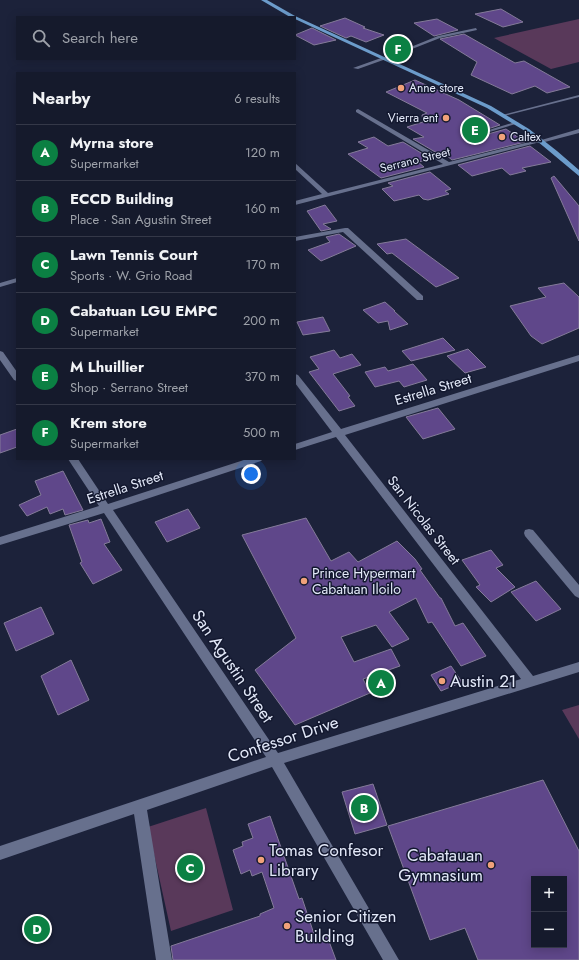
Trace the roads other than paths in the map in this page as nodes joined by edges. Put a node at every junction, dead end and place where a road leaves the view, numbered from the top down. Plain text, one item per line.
1 (263, 0) edge
2 (293, 16) edge
3 (296, 17) edge
4 (476, 29) dead end
5 (384, 59) junction
6 (356, 68) dead end
7 (579, 96) edge
8 (358, 111) dead end
9 (504, 115) junction
10 (516, 123) junction
11 (579, 131) edge
12 (468, 137) dead end
13 (541, 141) junction
14 (448, 164) junction
15 (296, 166) edge
16 (579, 174) edge
17 (328, 195) junction
18 (296, 203) edge
19 (296, 239) edge
20 (16, 280) edge
21 (0, 285) edge
22 (420, 298) dead end
23 (0, 354) edge
24 (579, 358) edge
25 (16, 377) edge
26 (296, 378) edge
27 (339, 433) junction
28 (296, 447) edge
29 (74, 460) edge
30 (255, 460) edge
31 (107, 508) junction
32 (528, 532) dead end
33 (0, 541) edge
34 (579, 593) edge
35 (579, 667) edge
36 (530, 681) junction
37 (275, 760) junction
38 (140, 806) junction
39 (0, 854) edge
40 (164, 960) edge
41 (391, 960) edge

1 - 2 main road
3 - 5 main road
4 - 5 lane
5 - 6 street
5 - 9 main road
7 - 9 lane
8 - 14 street
9 - 10 main road
10 - 12 lane
10 - 13 main road
11 - 13 street, Serrano Street
13 - 14 street, Serrano Street
13 - 16 main road
14 - 17 street, Serrano Street
15 - 17 street
17 - 18 street, Serrano Street
19 - 22 street
20 - 21 street
23 - 25 street
24 - 27 street, Estrella Street
26 - 27 street, San Nicolas Street
27 - 28 street, Estrella Street
27 - 36 street, San Nicolas Street
29 - 31 street, San Agustin Street
30 - 31 street, Estrella Street
31 - 33 street, Estrella Street
31 - 37 street, San Agustin Street
32 - 34 street
35 - 36 street, Confessor Drive
36 - 37 street, Confessor Drive
37 - 38 street, Confessor Drive
37 - 41 street, San Agustin Street
38 - 39 street, Confessor Drive
38 - 40 street

